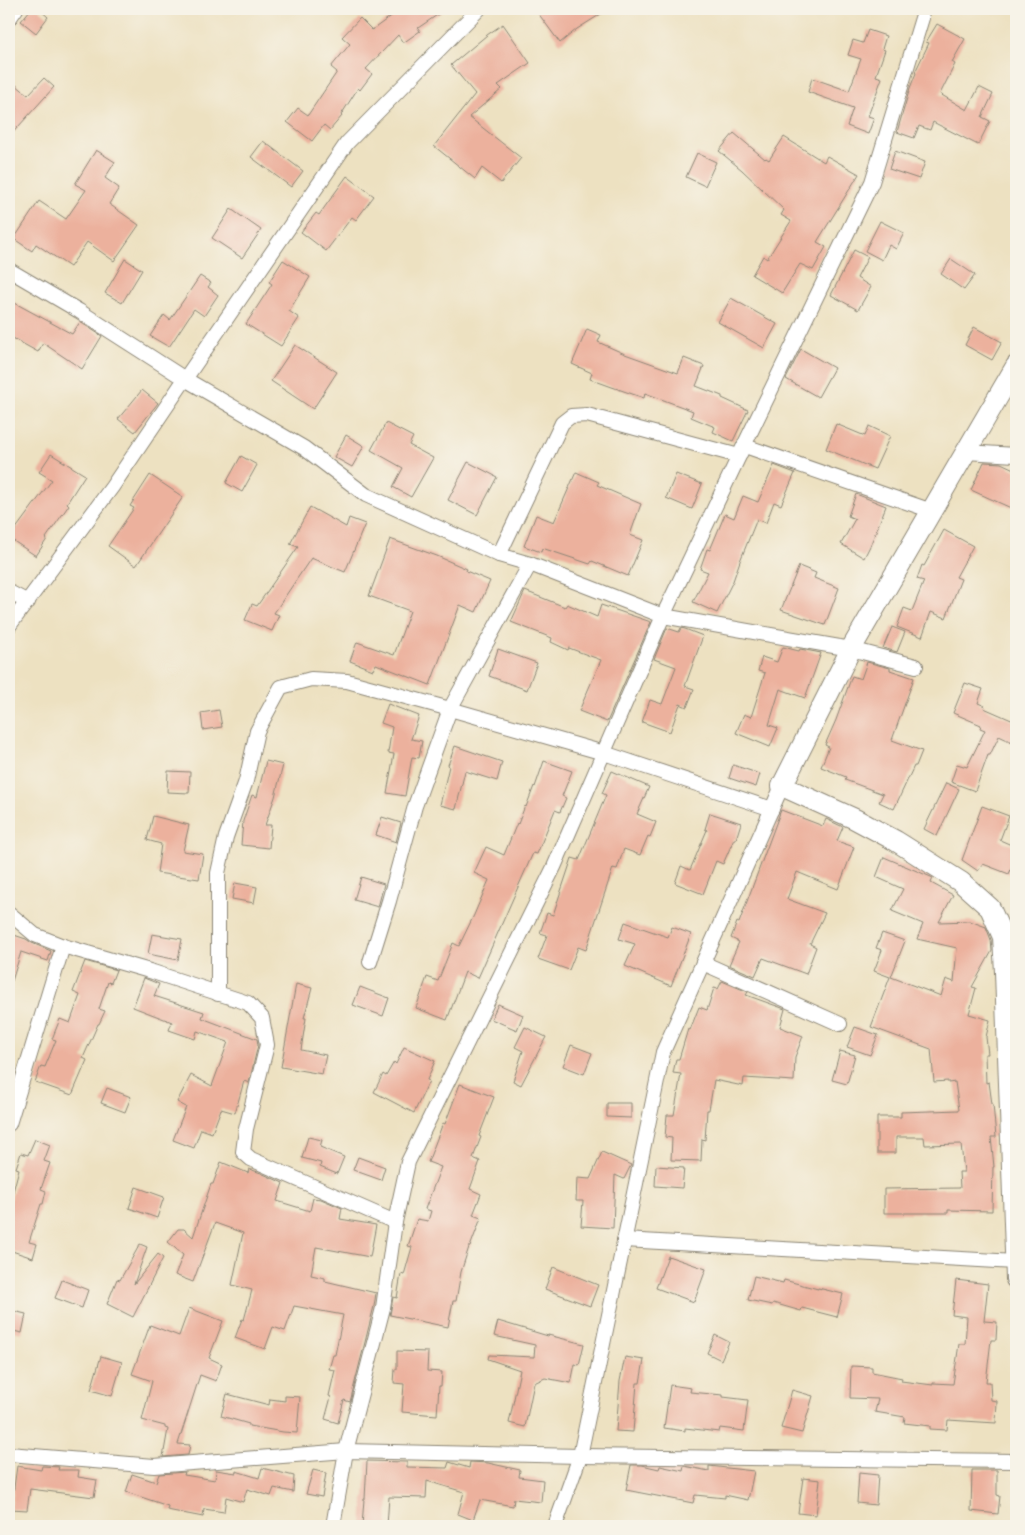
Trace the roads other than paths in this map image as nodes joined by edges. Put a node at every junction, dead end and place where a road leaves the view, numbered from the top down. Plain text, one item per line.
1 (16, 9) edge
2 (479, 9) edge
3 (922, 18) dead end
4 (9, 19) edge
5 (9, 270) edge
6 (1016, 366) edge
7 (185, 378) junction
8 (742, 451) junction
9 (966, 452) junction
10 (1016, 454) edge
11 (932, 511) junction
12 (499, 555) junction
13 (530, 564) junction
14 (9, 592) edge
15 (28, 602) junction
16 (663, 616) junction
17 (9, 626) edge
18 (851, 649) junction
19 (916, 666) dead end
20 (450, 709) junction
21 (604, 753) junction
22 (782, 786) junction
23 (772, 809) junction
24 (9, 913) edge
25 (63, 946) junction
26 (370, 962) dead end
27 (703, 963) junction
28 (218, 994) junction
29 (840, 1024) dead end
30 (9, 1124) edge
31 (1014, 1142) edge
32 (395, 1222) junction
33 (624, 1240) junction
34 (1016, 1271) edge
35 (346, 1452) junction
36 (9, 1454) edge
37 (580, 1456) junction
38 (1016, 1462) edge
39 (333, 1526) edge
40 (555, 1526) edge

1 - 4 street
2 - 7 street
3 - 8 street
5 - 7 street
6 - 9 street
7 - 12 street
7 - 15 street
8 - 11 street
8 - 12 street
8 - 16 street
9 - 10 street
9 - 11 street
11 - 18 street
12 - 13 street
13 - 16 street
13 - 20 street
14 - 15 street
15 - 17 street
16 - 18 street
16 - 21 street
18 - 19 street
18 - 22 street
20 - 21 street
20 - 26 street
20 - 28 street
21 - 23 street
21 - 32 street
22 - 23 street
22 - 31 street
23 - 27 street
24 - 25 street
25 - 28 street
25 - 30 street
27 - 29 street
27 - 33 street
28 - 32 street
31 - 34 street
32 - 35 street
33 - 34 street
33 - 37 street
35 - 36 street
35 - 37 street
35 - 39 street
37 - 38 street
37 - 40 street

